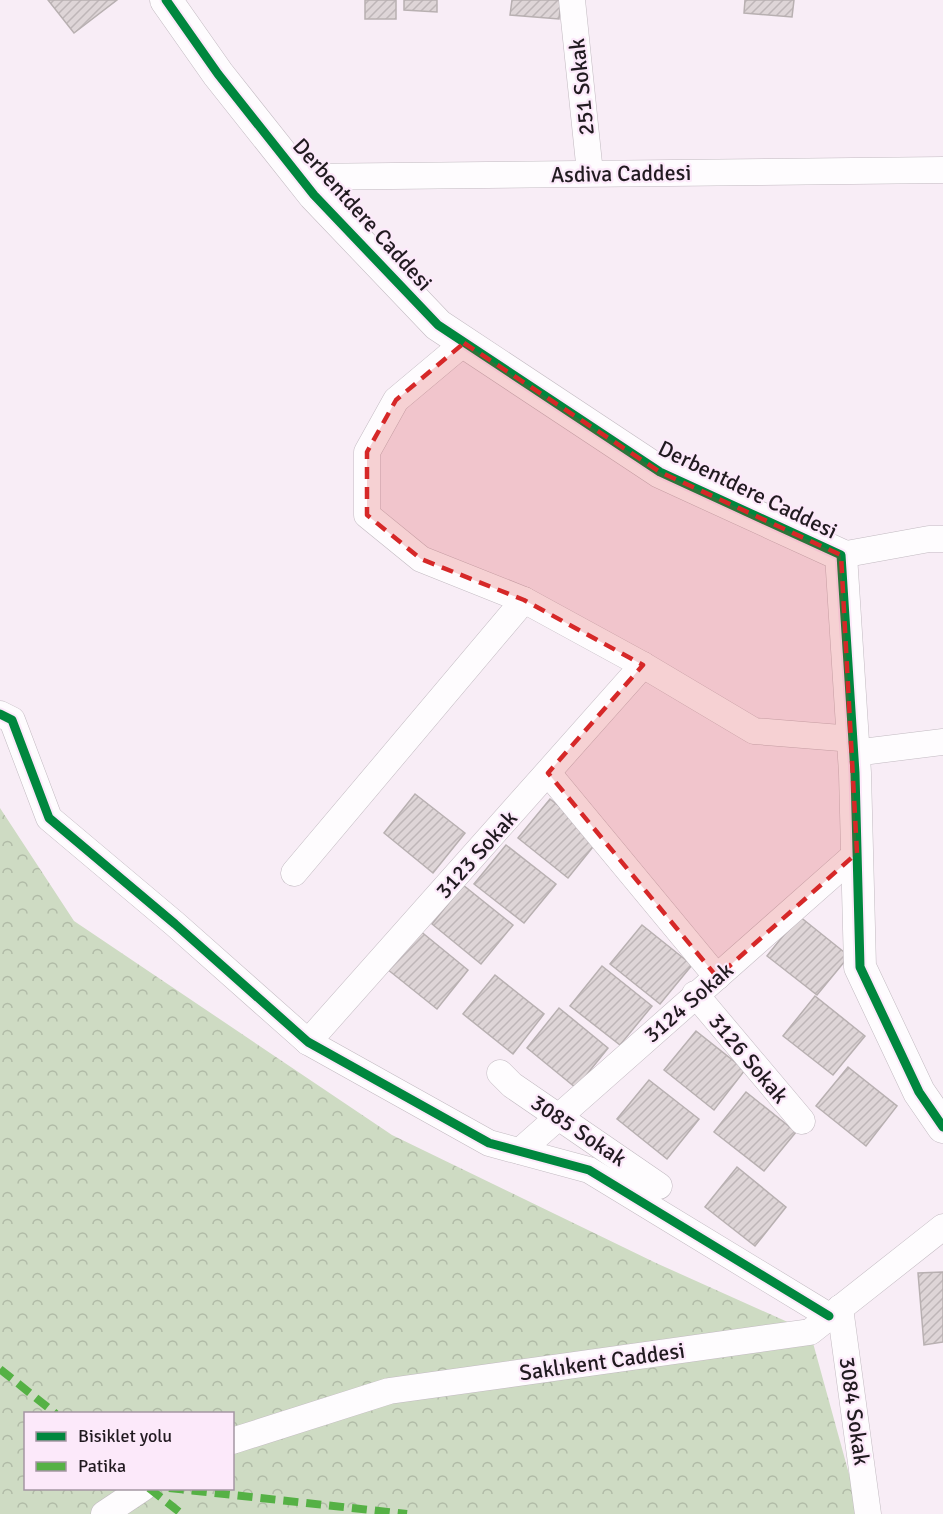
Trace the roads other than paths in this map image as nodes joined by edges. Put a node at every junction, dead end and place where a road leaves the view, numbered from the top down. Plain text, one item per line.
1 (166, 0) edge
2 (572, 0) edge
3 (943, 170) edge
4 (590, 174) junction
5 (299, 177) junction
6 (464, 343) junction
7 (943, 539) edge
8 (841, 555) junction
9 (524, 600) junction
10 (644, 665) junction
11 (0, 714) edge
12 (943, 742) edge
13 (853, 746) junction
14 (548, 774) junction
15 (857, 853) junction
16 (294, 873) dead end
17 (717, 977) junction
18 (695, 994) junction
19 (308, 1042) junction
20 (500, 1073) dead end
21 (559, 1117) junction
22 (802, 1121) dead end
23 (943, 1127) edge
24 (520, 1151) junction
25 (659, 1186) dead end
26 (943, 1227) edge
27 (835, 1312) junction
28 (234, 1440) edge
29 (140, 1490) edge
30 (104, 1514) edge
31 (868, 1514) edge

1 - 5 street, Derbentdere Caddesi
2 - 4 street, 251 Sokak
3 - 4 street, Asdiva Caddesi
4 - 5 street, Asdiva Caddesi
5 - 6 street, Derbentdere Caddesi
6 - 8 street, Derbentdere Caddesi
6 - 9 street
7 - 8 street
8 - 13 street, Derbentdere Caddesi
9 - 10 street
9 - 16 street
10 - 13 street
10 - 14 street, 3123 Sokak
11 - 19 street
12 - 13 street
13 - 15 street, Derbentdere Caddesi
14 - 17 street
14 - 19 street, 3123 Sokak
15 - 17 street, 3124 Sokak
15 - 23 street, Derbentdere Caddesi
17 - 18 street, 3124 Sokak
18 - 21 street, 3124 Sokak
18 - 22 street, 3126 Sokak
19 - 24 street
20 - 21 street, 3085 Sokak
21 - 24 street, 3124 Sokak
21 - 25 street, 3085 Sokak
24 - 27 street
26 - 27 street, Saklıkent Caddesi
27 - 28 street, Saklıkent Caddesi
27 - 31 street, 3084 Sokak
29 - 30 street

